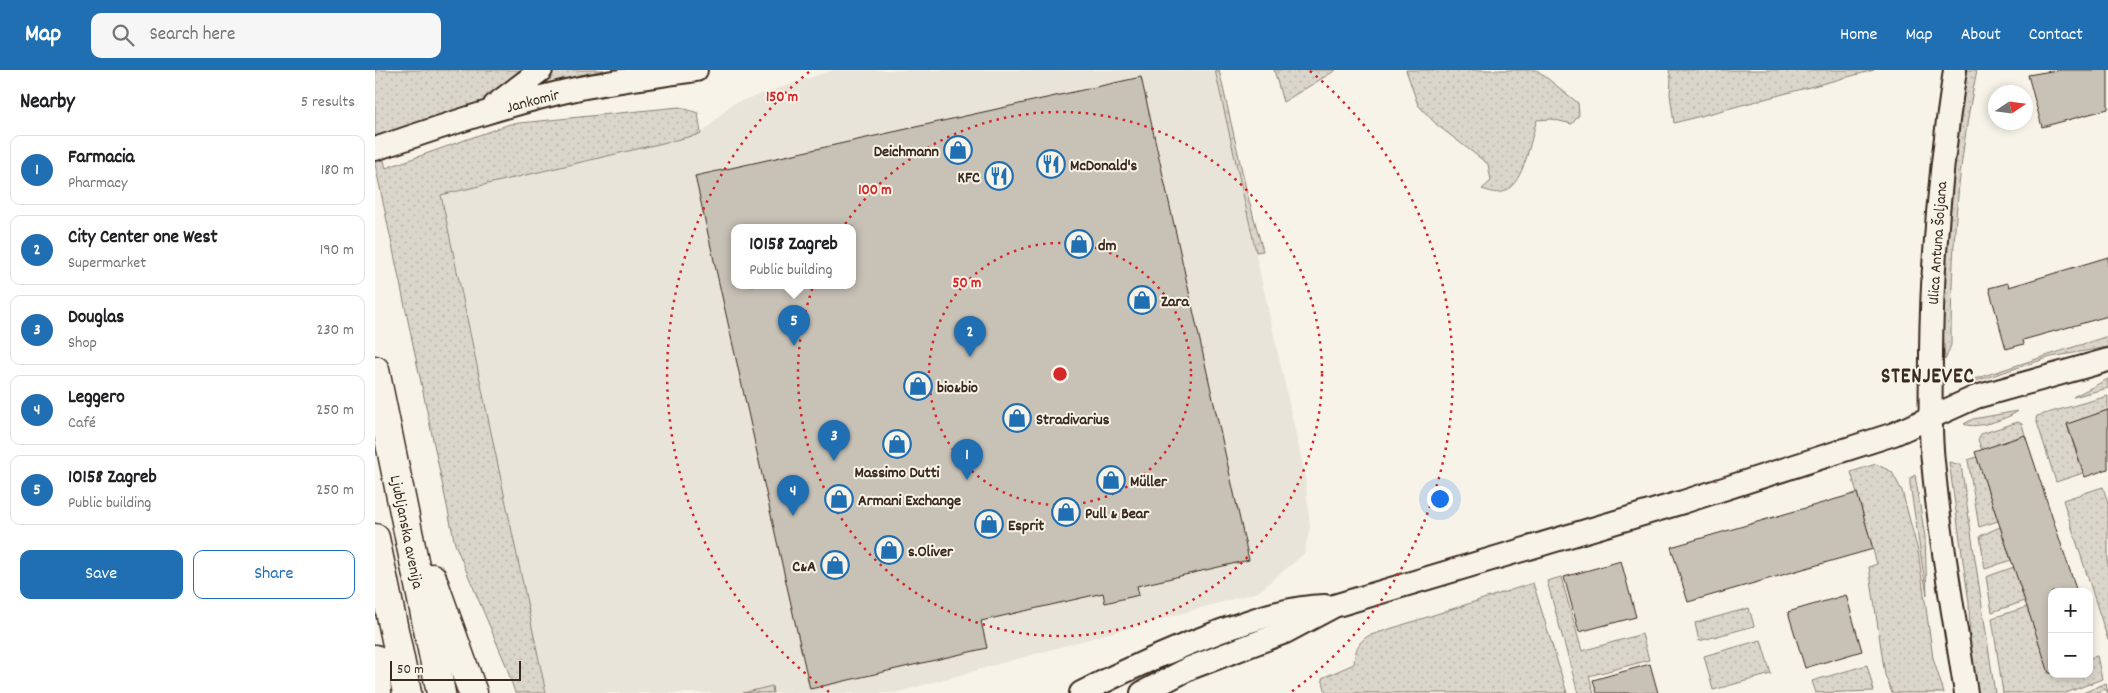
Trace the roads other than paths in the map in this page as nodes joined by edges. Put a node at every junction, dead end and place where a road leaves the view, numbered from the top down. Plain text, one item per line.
1 (541, 70) edge
2 (696, 70) edge
3 (1955, 70) edge
4 (487, 112) junction
5 (379, 148) edge
6 (2108, 360) edge
7 (375, 370) edge
8 (1931, 417) junction
9 (396, 472) junction
10 (375, 538) edge
11 (1333, 606) junction
12 (375, 659) edge
13 (377, 693) edge
14 (407, 693) edge
15 (441, 693) edge
16 (473, 693) edge
17 (1081, 693) edge
18 (1142, 693) edge
19 (1966, 693) edge

1 - 4 street, Jankomir
2 - 4 street, Jankomir
3 - 8 street, Ulica Antuna Šoljana
4 - 5 street, Jankomir
6 - 8 street
7 - 9 main road, Ljubljanska avenija
8 - 11 street
8 - 19 street, Ulica Antuna Šoljana
9 - 15 main road, Ljubljanska avenija
9 - 16 main road
10 - 14 main road, Ljubljanska avenija
11 - 17 street
11 - 18 street
12 - 13 main road

